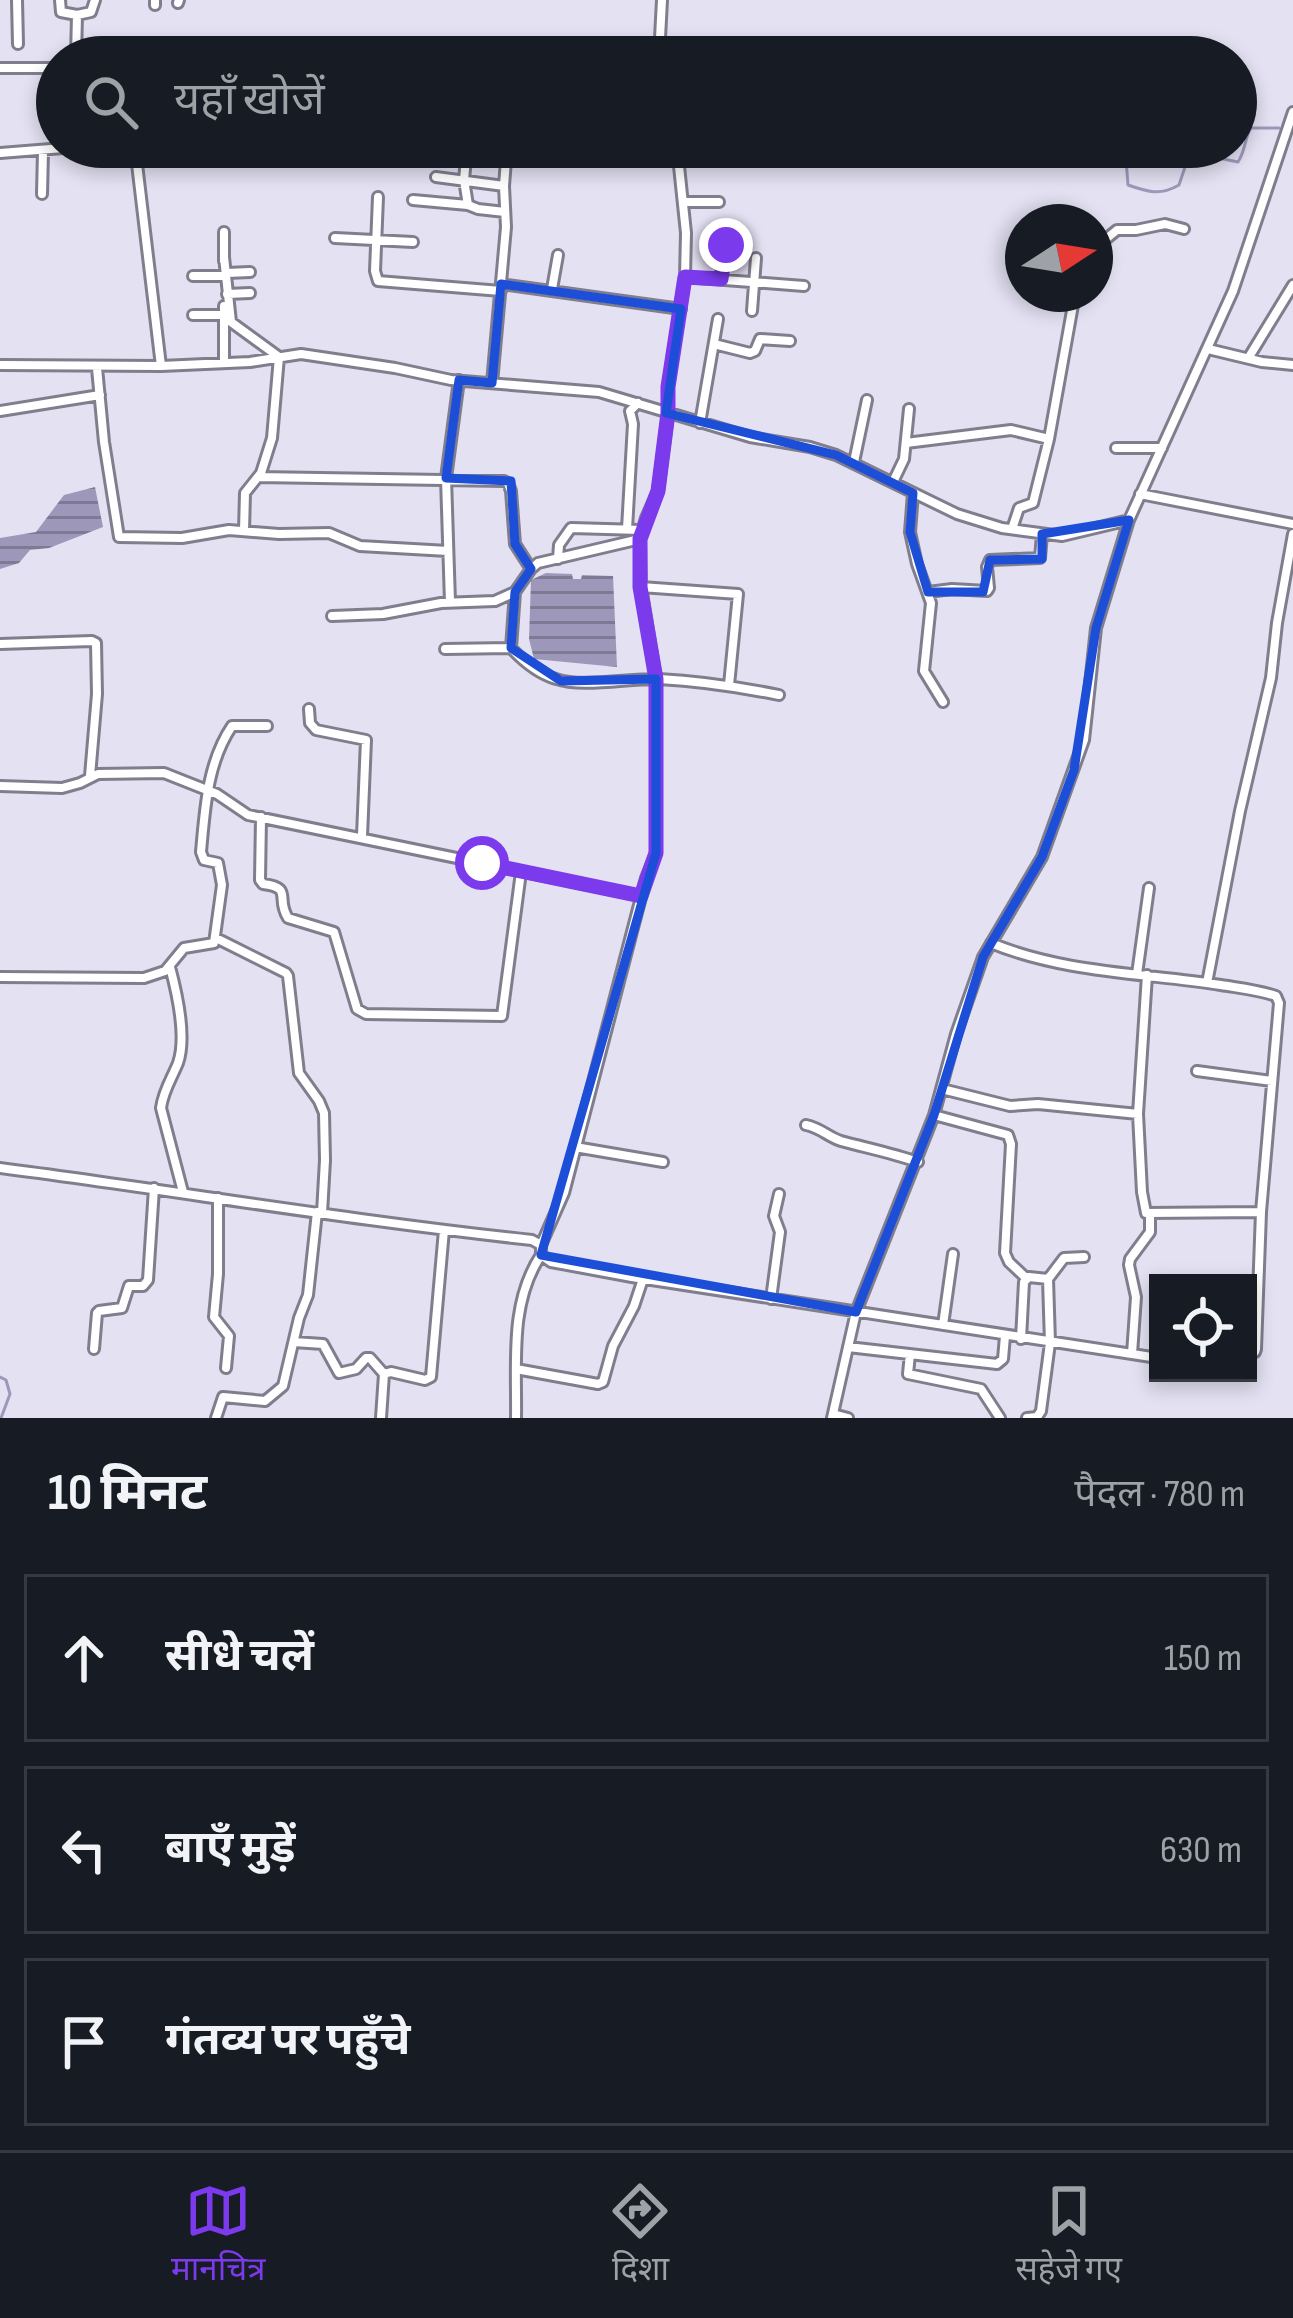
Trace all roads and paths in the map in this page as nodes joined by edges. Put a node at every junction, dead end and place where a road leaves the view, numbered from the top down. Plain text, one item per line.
1 (17, 0) edge
2 (60, 0) edge
3 (95, 0) edge
4 (662, 0) edge
5 (76, 15) junction
6 (76, 36) edge
7 (660, 36) edge
8 (18, 44) dead end
9 (0, 68) edge
10 (36, 68) edge
11 (1293, 112) edge
12 (36, 151) edge
13 (0, 152) edge
14 (43, 168) edge
15 (137, 168) edge
16 (465, 168) edge
17 (506, 168) edge
18 (680, 168) edge
19 (436, 177) dead end
20 (464, 180) junction
21 (504, 186) junction
22 (42, 194) dead end
23 (378, 197) dead end
24 (412, 200) dead end
25 (684, 202) junction
26 (719, 202) dead end
27 (468, 205) junction
28 (505, 212) junction
29 (1184, 229) dead end
30 (224, 232) dead end
31 (1113, 233) edge
32 (335, 238) dead end
33 (376, 240) junction
34 (413, 242) dead end
35 (726, 245) dead end
36 (557, 255) dead end
37 (756, 258) dead end
38 (250, 272) dead end
39 (225, 274) junction
40 (193, 276) dead end
41 (685, 277) junction
42 (721, 279) junction
43 (753, 282) junction
44 (804, 286) dead end
45 (1293, 286) edge
46 (501, 287) junction
47 (552, 289) junction
48 (250, 293) dead end
49 (227, 294) junction
50 (681, 309) junction
51 (752, 311) dead end
52 (1073, 312) edge
53 (193, 315) dead end
54 (224, 315) junction
55 (718, 319) dead end
56 (790, 341) dead end
57 (714, 344) junction
58 (1208, 350) junction
59 (279, 357) junction
60 (1250, 357) junction
61 (224, 362) junction
62 (0, 365) edge
63 (1293, 365) edge
64 (161, 366) junction
65 (98, 368) junction
66 (459, 380) junction
67 (492, 383) junction
68 (100, 395) junction
69 (867, 400) dead end
70 (638, 403) junction
71 (909, 410) dead end
72 (0, 411) edge
73 (668, 413) junction
74 (700, 423) junction
75 (1049, 440) junction
76 (906, 443) junction
77 (1116, 448) dead end
78 (1162, 448) junction
79 (854, 462) junction
80 (258, 477) junction
81 (446, 478) junction
82 (893, 482) junction
83 (914, 493) junction
84 (1140, 494) junction
85 (1129, 520) junction
86 (1293, 524) edge
87 (627, 529) junction
88 (1012, 530) junction
89 (244, 531) junction
90 (1042, 534) junction
91 (1293, 534) edge
92 (640, 535) junction
93 (448, 551) junction
94 (557, 559) junction
95 (530, 568) junction
96 (640, 587) junction
97 (515, 592) junction
98 (928, 592) junction
99 (450, 602) junction
100 (332, 616) dead end
101 (0, 644) edge
102 (511, 648) junction
103 (445, 649) dead end
104 (656, 679) junction
105 (729, 686) junction
106 (779, 695) dead end
107 (944, 702) dead end
108 (309, 709) dead end
109 (267, 726) dead end
110 (90, 776) junction
111 (0, 786) edge
112 (207, 791) junction
113 (261, 817) junction
114 (362, 836) junction
115 (521, 872) junction
116 (1149, 888) dead end
117 (641, 896) junction
118 (216, 938) junction
119 (991, 943) junction
120 (170, 967) junction
121 (1142, 975) junction
122 (0, 977) edge
123 (1207, 983) junction
124 (1276, 996) junction
125 (1293, 999) edge
126 (1197, 1071) dead end
127 (1272, 1081) junction
128 (942, 1089) junction
129 (1138, 1114) junction
130 (934, 1115) junction
131 (806, 1125) dead end
132 (575, 1147) junction
133 (663, 1162) dead end
134 (918, 1162) junction
135 (0, 1168) edge
136 (154, 1188) junction
137 (183, 1192) junction
138 (779, 1194) dead end
139 (218, 1198) junction
140 (319, 1212) junction
141 (1261, 1212) junction
142 (1150, 1215) junction
143 (444, 1230) junction
144 (541, 1250) junction
145 (952, 1254) dead end
146 (1084, 1257) dead end
147 (1026, 1278) junction
148 (643, 1279) junction
149 (1048, 1279) junction
150 (770, 1299) junction
151 (856, 1312) junction
152 (1257, 1322) edge
153 (943, 1325) junction
154 (1005, 1336) junction
155 (1021, 1339) junction
156 (294, 1342) junction
157 (1050, 1342) junction
158 (848, 1347) junction
159 (94, 1349) dead end
160 (910, 1354) junction
161 (1132, 1354) junction
162 (1149, 1357) edge
163 (226, 1368) dead end
164 (516, 1369) junction
165 (384, 1374) junction
166 (832, 1416) edge
167 (216, 1418) edge
168 (381, 1418) edge
169 (515, 1418) edge
170 (848, 1418) edge
171 (1000, 1418) edge
172 (1027, 1418) edge

1 - 8 street
2 - 5 street
3 - 5 street
4 - 7 street
5 - 6 street
9 - 10 street
11 - 58 street
12 - 13 street
14 - 22 street
15 - 64 street
16 - 20 street
17 - 21 street
18 - 25 street
19 - 20 street
20 - 21 street
20 - 27 street
21 - 28 street
23 - 33 street
24 - 27 street
25 - 26 street
25 - 41 street
27 - 28 street
28 - 46 street
29 - 31 street
30 - 39 street
32 - 33 street
33 - 34 street
33 - 46 street
35 - 42 street
36 - 47 street
37 - 43 street
38 - 39 street
39 - 40 street
39 - 49 street
39 - 54 street
41 - 42 street
41 - 50 street
42 - 43 street
43 - 44 street
43 - 51 street
45 - 60 street
46 - 47 street
46 - 67 street
47 - 50 street
48 - 49 street
49 - 59 street
50 - 73 street
52 - 75 street
53 - 54 street
54 - 61 street
55 - 57 street
56 - 57 street
57 - 74 street
58 - 60 street
58 - 78 street
59 - 61 street
59 - 66 street
59 - 80 street
60 - 63 street
61 - 64 street
62 - 65 street
64 - 65 street
65 - 68 street
66 - 67 street
66 - 81 street
67 - 70 street
68 - 72 street
68 - 89 street
69 - 79 street
70 - 73 street
70 - 87 street
71 - 76 street
73 - 74 street
73 - 92 street
74 - 79 street
75 - 76 street
75 - 88 street
76 - 82 street
77 - 78 street
78 - 84 street
79 - 82 street
80 - 81 street
80 - 89 street
81 - 93 street
81 - 95 street
82 - 83 street
83 - 88 street
83 - 98 street
84 - 85 street
84 - 86 street
85 - 90 street
85 - 119 street
87 - 92 street
87 - 94 street
88 - 90 street
89 - 93 street
90 - 98 street
91 - 123 street
92 - 94 street
92 - 96 street
93 - 99 street
94 - 95 street
95 - 97 street
96 - 104 street
96 - 105 street
97 - 99 street
97 - 102 street
98 - 107 street
99 - 100 street
101 - 110 street
102 - 103 street
102 - 104 street
104 - 105 street
104 - 117 street
105 - 106 street
108 - 114 street
109 - 112 street
110 - 111 street
110 - 112 street
112 - 113 street
112 - 118 street
113 - 114 street
113 - 115 street
114 - 115 street
115 - 117 street
116 - 121 street
117 - 132 street
118 - 120 street
118 - 140 street
119 - 121 street
119 - 128 street
120 - 122 street
120 - 137 street
121 - 123 street
121 - 129 street
123 - 124 street
124 - 125 street
124 - 127 street
126 - 127 street
127 - 141 street
128 - 129 street
128 - 130 street
129 - 142 street
130 - 134 street
130 - 147 street
131 - 134 street
132 - 133 street
132 - 144 street
134 - 151 street
135 - 136 street
136 - 137 street
136 - 159 street
137 - 139 street
138 - 150 street
139 - 140 street
139 - 163 street
140 - 143 street
140 - 156 street
141 - 142 street
141 - 152 street
142 - 161 street
143 - 144 street
143 - 165 street
144 - 148 street
144 - 164 street
145 - 153 street
146 - 149 street
147 - 149 street
147 - 155 street
148 - 150 street
148 - 164 street
149 - 157 street
150 - 151 street
151 - 153 street
151 - 158 street
153 - 154 street
154 - 155 street
154 - 160 street
155 - 157 street
156 - 165 street
156 - 167 street
157 - 161 street
157 - 172 street
158 - 160 street
158 - 166 street
160 - 171 street
161 - 162 street
164 - 169 street
165 - 168 street
166 - 170 street

